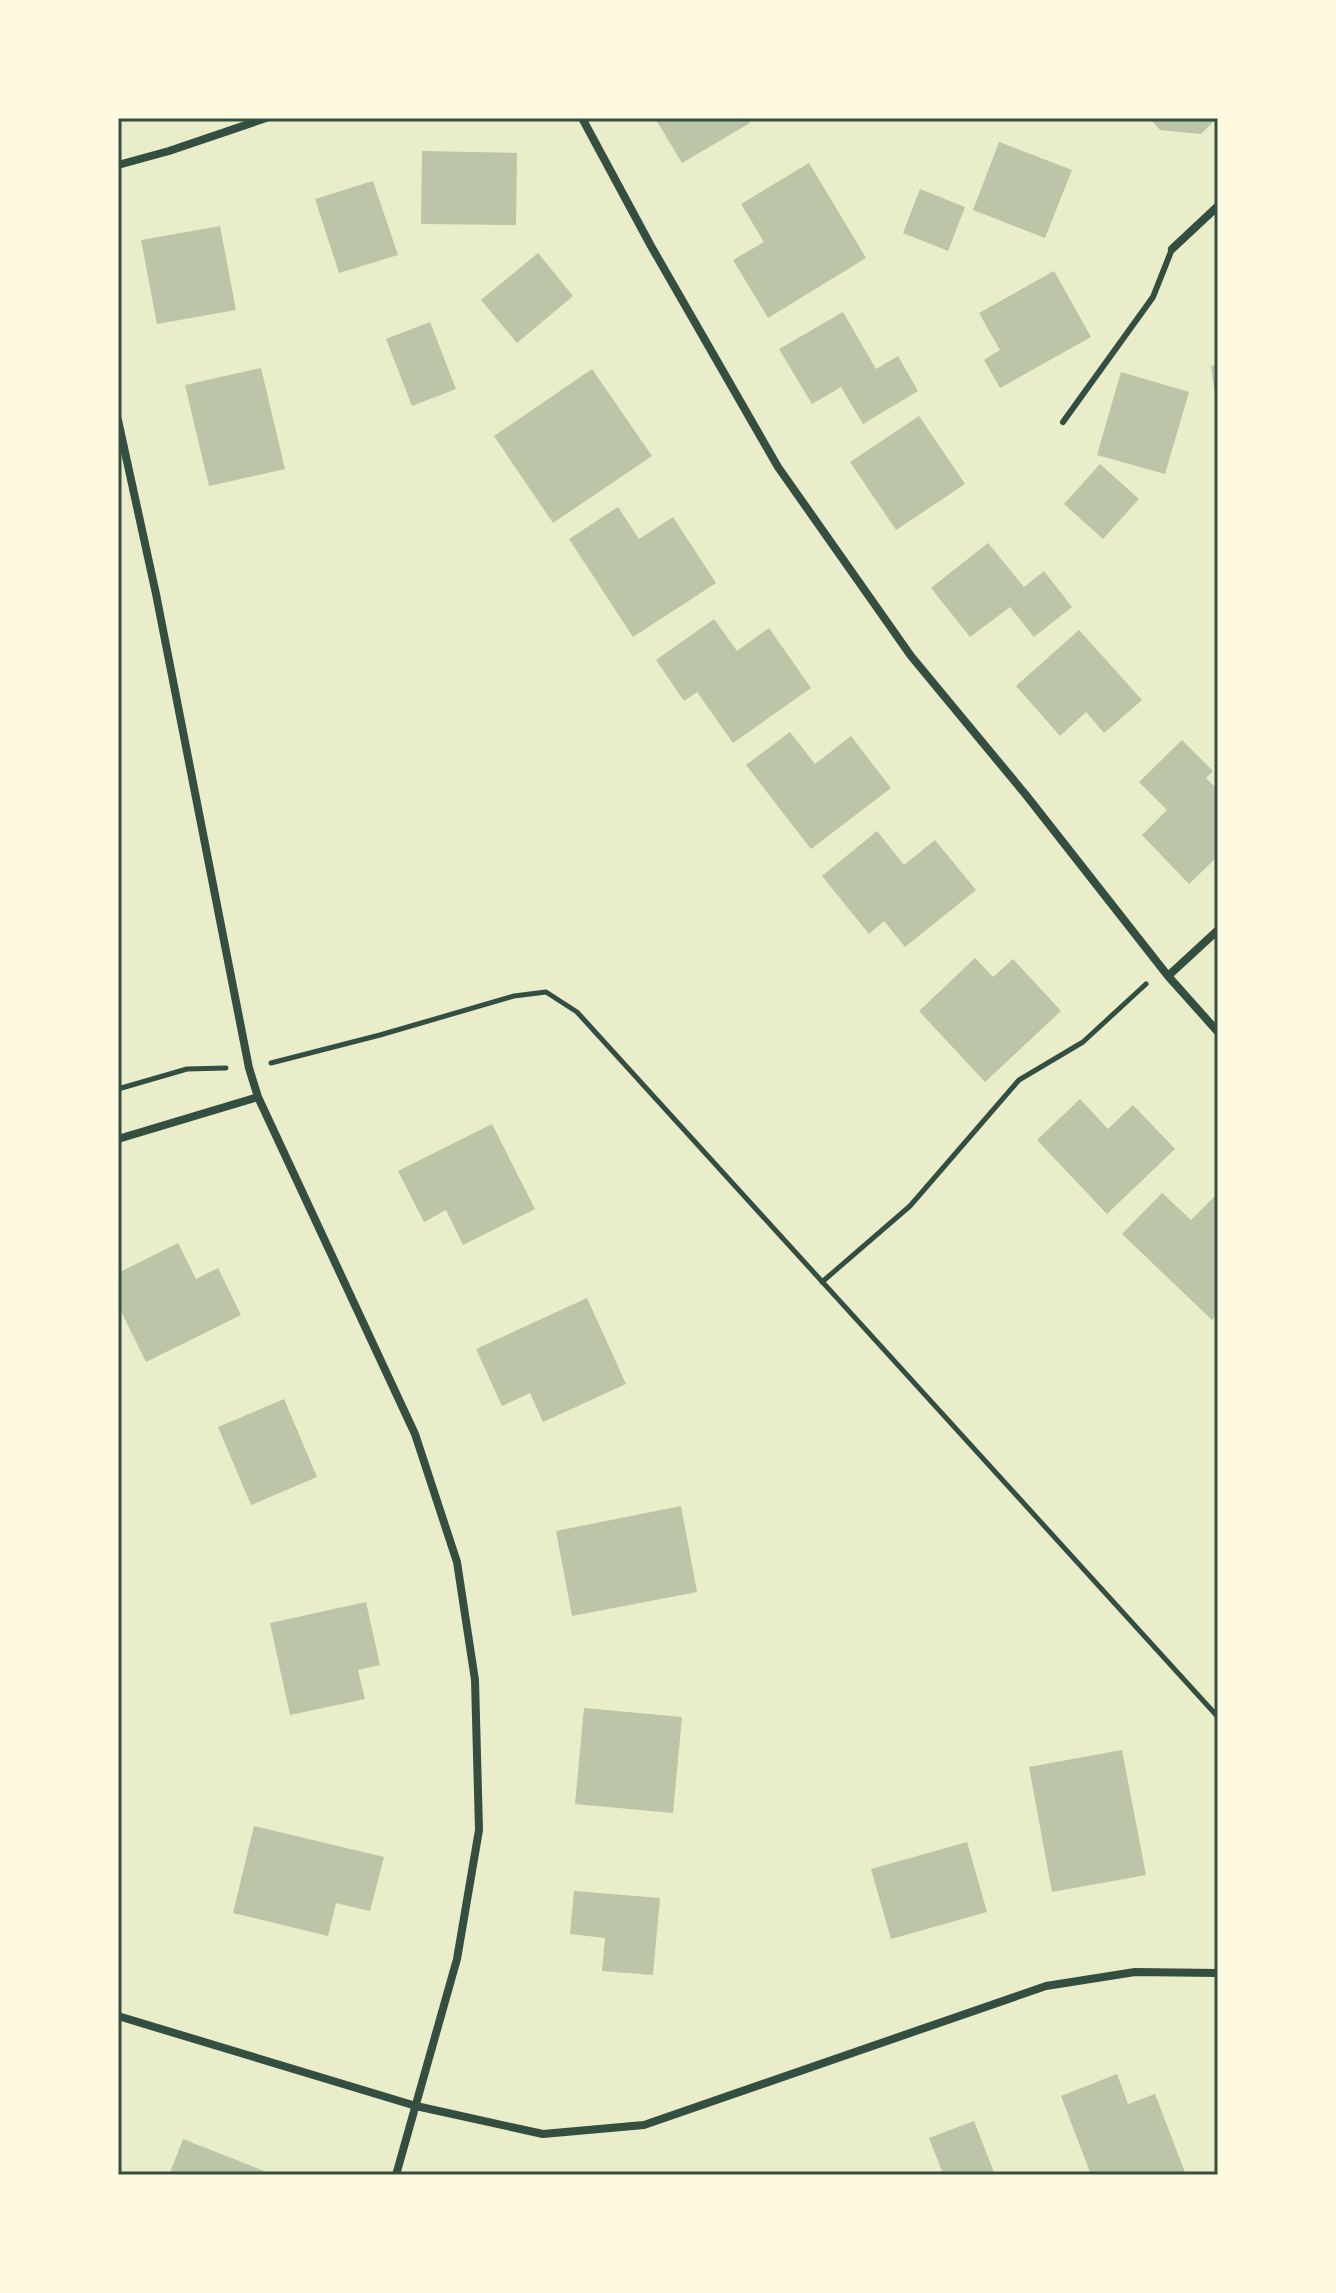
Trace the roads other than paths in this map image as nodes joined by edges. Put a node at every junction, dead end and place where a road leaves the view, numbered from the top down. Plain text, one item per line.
1 (266, 118) edge
2 (582, 118) edge
3 (118, 165) edge
4 (1218, 206) edge
5 (1172, 249) joint
6 (118, 420) edge
7 (1063, 422) dead end
8 (1218, 930) edge
9 (1165, 973) junction
10 (1218, 1032) edge
11 (258, 1097) junction
12 (118, 1139) edge
13 (1218, 1973) edge
14 (118, 2016) edge
15 (416, 2106) junction
16 (396, 2175) edge

1 - 3 street
2 - 9 street
4 - 5 street
5 - 7 lane
6 - 11 street
8 - 9 street
9 - 10 street
11 - 12 street
11 - 15 street
13 - 15 street
14 - 15 street
15 - 16 street

